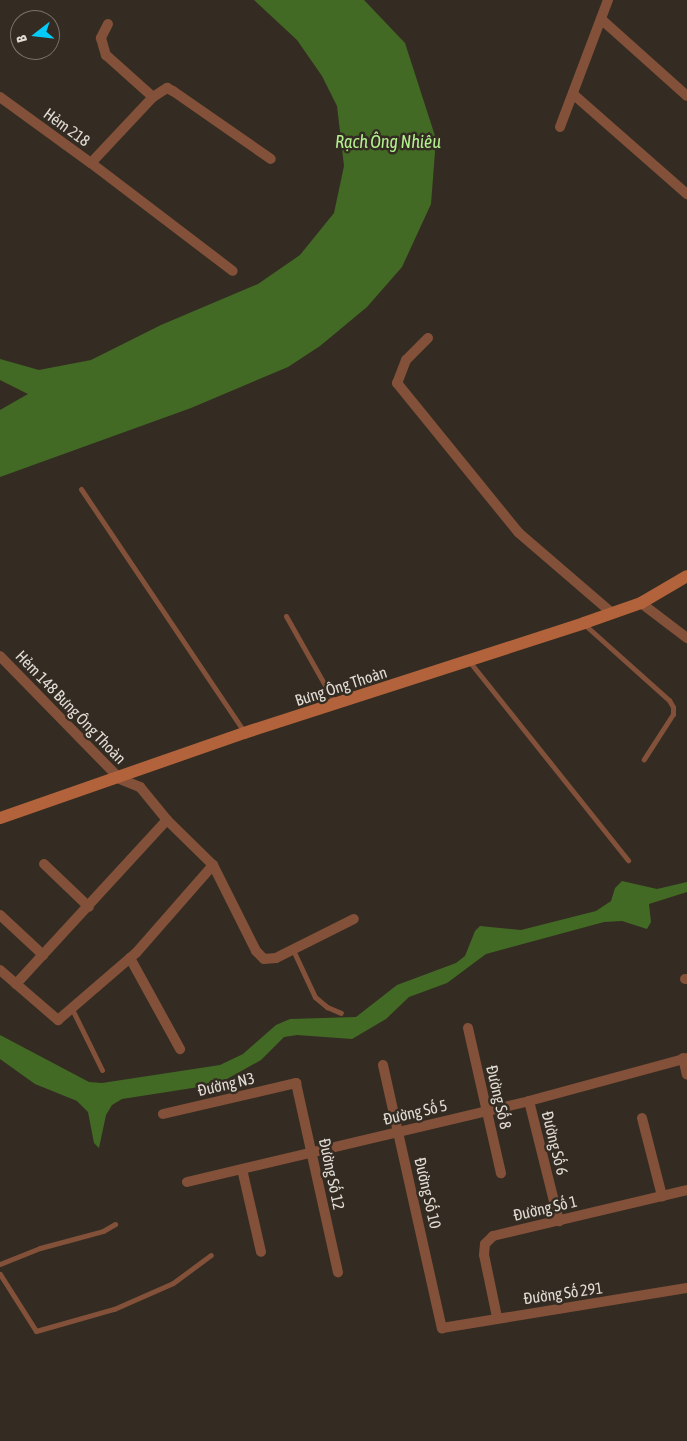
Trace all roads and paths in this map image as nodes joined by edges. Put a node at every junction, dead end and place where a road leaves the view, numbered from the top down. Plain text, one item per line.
1 (608, 0) edge
2 (601, 19) junction
3 (108, 24) dead end
4 (573, 94) junction
5 (153, 96) junction
6 (687, 96) edge
7 (0, 97) edge
8 (560, 127) dead end
9 (271, 159) dead end
10 (91, 163) junction
11 (687, 194) edge
12 (233, 271) dead end
13 (428, 338) dead end
14 (81, 489) dead end
15 (687, 576) edge
16 (641, 603) junction
17 (612, 613) junction
18 (286, 616) dead end
19 (584, 623) junction
20 (687, 638) edge
21 (0, 656) edge
22 (469, 661) junction
23 (337, 705) junction
24 (244, 733) junction
25 (644, 759) dead end
26 (120, 779) junction
27 (0, 818) edge
28 (167, 820) junction
29 (628, 860) dead end
30 (44, 864) dead end
31 (213, 865) junction
32 (89, 907) junction
33 (0, 914) edge
34 (354, 919) dead end
35 (293, 950) junction
36 (43, 956) junction
37 (130, 958) junction
38 (0, 970) edge
39 (16, 984) junction
40 (72, 1009) junction
41 (341, 1013) dead end
42 (468, 1028) dead end
43 (180, 1049) dead end
44 (685, 1058) edge
45 (383, 1066) dead end
46 (102, 1070) dead end
47 (687, 1075) edge
48 (296, 1082) joint
49 (529, 1101) junction
50 (487, 1110) junction
51 (163, 1114) dead end
52 (642, 1118) dead end
53 (398, 1131) junction
54 (312, 1152) junction
55 (242, 1168) junction
56 (501, 1173) dead end
57 (187, 1182) dead end
58 (687, 1190) edge
59 (662, 1196) junction
60 (559, 1221) junction
61 (115, 1224) dead end
62 (261, 1252) dead end
63 (211, 1255) dead end
64 (0, 1264) edge
65 (338, 1272) dead end
66 (0, 1274) edge
67 (687, 1288) edge
68 (497, 1317) junction
69 (442, 1328) joint

1 - 2 street
2 - 4 street
2 - 6 street
3 - 5 street
4 - 8 street
4 - 11 street
5 - 9 street
5 - 10 street, Hẻm 218
7 - 10 street, Hẻm 218
10 - 12 street
13 - 17 street
14 - 24 lane
15 - 16 street, Bưng Ông Thoàn
16 - 17 street, Bưng Ông Thoàn
16 - 20 street
17 - 19 street, Bưng Ông Thoàn
18 - 23 lane
19 - 22 street, Bưng Ông Thoàn
19 - 25 lane
21 - 26 street, Hẻm 148 Bưng Ông Thoàn
22 - 23 street, Bưng Ông Thoàn
22 - 29 lane
23 - 24 street, Bưng Ông Thoàn
24 - 26 street, Bưng Ông Thoàn
26 - 27 street, Bưng Ông Thoàn
26 - 28 street, Hẻm 148 Bưng Ông Thoàn
28 - 31 street, Hẻm 148 Bưng Ông Thoàn
28 - 32 street
30 - 32 street
31 - 35 street, Hẻm 148 Bưng Ông Thoàn
31 - 37 street
32 - 36 street
33 - 36 street
34 - 35 street
35 - 41 lane
36 - 39 street
37 - 40 street
37 - 43 street
38 - 39 street
39 - 40 street
40 - 46 lane
42 - 50 street, Đường Số 8
44 - 47 street
44 - 49 street, Đường Số 5
45 - 53 street, Đường Số 10
48 - 51 street, Đường N3
48 - 54 street, Đường Số 12
49 - 50 street, Đường Số 5
49 - 60 street, Đường Số 6
50 - 53 street, Đường Số 5
50 - 56 street, Đường Số 8
52 - 59 street
53 - 54 street, Đường Số 5
53 - 69 street, Đường Số 10
54 - 55 street, Đường Số 5
54 - 65 street, Đường Số 12
55 - 57 street, Đường Số 5
55 - 62 street
58 - 59 street, Đường Số 1
59 - 60 street, Đường Số 1
60 - 68 street, Đường Số 1
61 - 64 lane
63 - 66 lane
67 - 68 street, Đường Số 291
68 - 69 street, Đường Số 291

